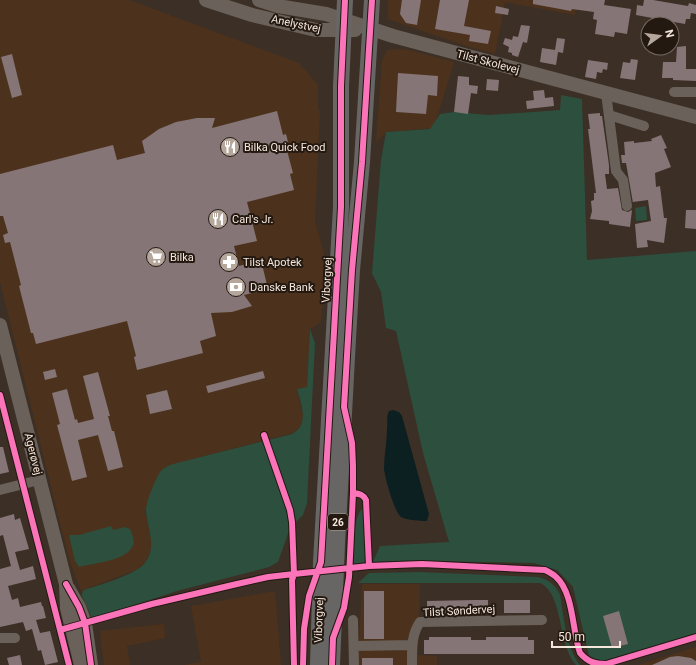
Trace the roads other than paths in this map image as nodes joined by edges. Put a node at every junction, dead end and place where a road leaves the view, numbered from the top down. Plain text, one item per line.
1 (206, 0) edge
2 (260, 0) edge
3 (345, 0) edge
4 (372, 0) edge
5 (344, 26) junction
6 (370, 30) junction
7 (674, 92) dead end
8 (696, 92) edge
9 (606, 93) junction
10 (609, 115) junction
11 (696, 117) edge
12 (644, 126) dead end
13 (627, 206) dead end
14 (0, 324) edge
15 (39, 480) junction
16 (0, 490) edge
17 (66, 584) junction
18 (353, 620) dead end
19 (542, 620) dead end
20 (0, 638) edge
21 (15, 638) dead end
22 (412, 645) junction
23 (354, 646) junction
24 (81, 665) edge
25 (91, 665) edge
26 (318, 665) edge
27 (332, 665) edge
28 (354, 665) edge
29 (412, 665) edge

1 - 5 street, Anelystvej
2 - 5 street, Anelystvej
3 - 5 main road, Viborgvej / 26
4 - 6 main road, Viborgvej / 26
5 - 6 street, Anelystvej
5 - 26 main road, Viborgvej / 26
6 - 9 street, Tilst Skolevej
6 - 27 main road, Viborgvej / 26
7 - 8 street
9 - 10 street
9 - 11 street, Tilst Skolevej
10 - 12 street
10 - 13 street
14 - 15 street, Agerøvej
15 - 16 street
15 - 17 street, Agerøvej
17 - 24 street, Agerøvej
17 - 25 street, Agerøvej
18 - 23 street
19 - 22 street, Tilst Søndervej
20 - 21 street
22 - 23 street
22 - 29 street, Tilst Søndervej
23 - 28 street

